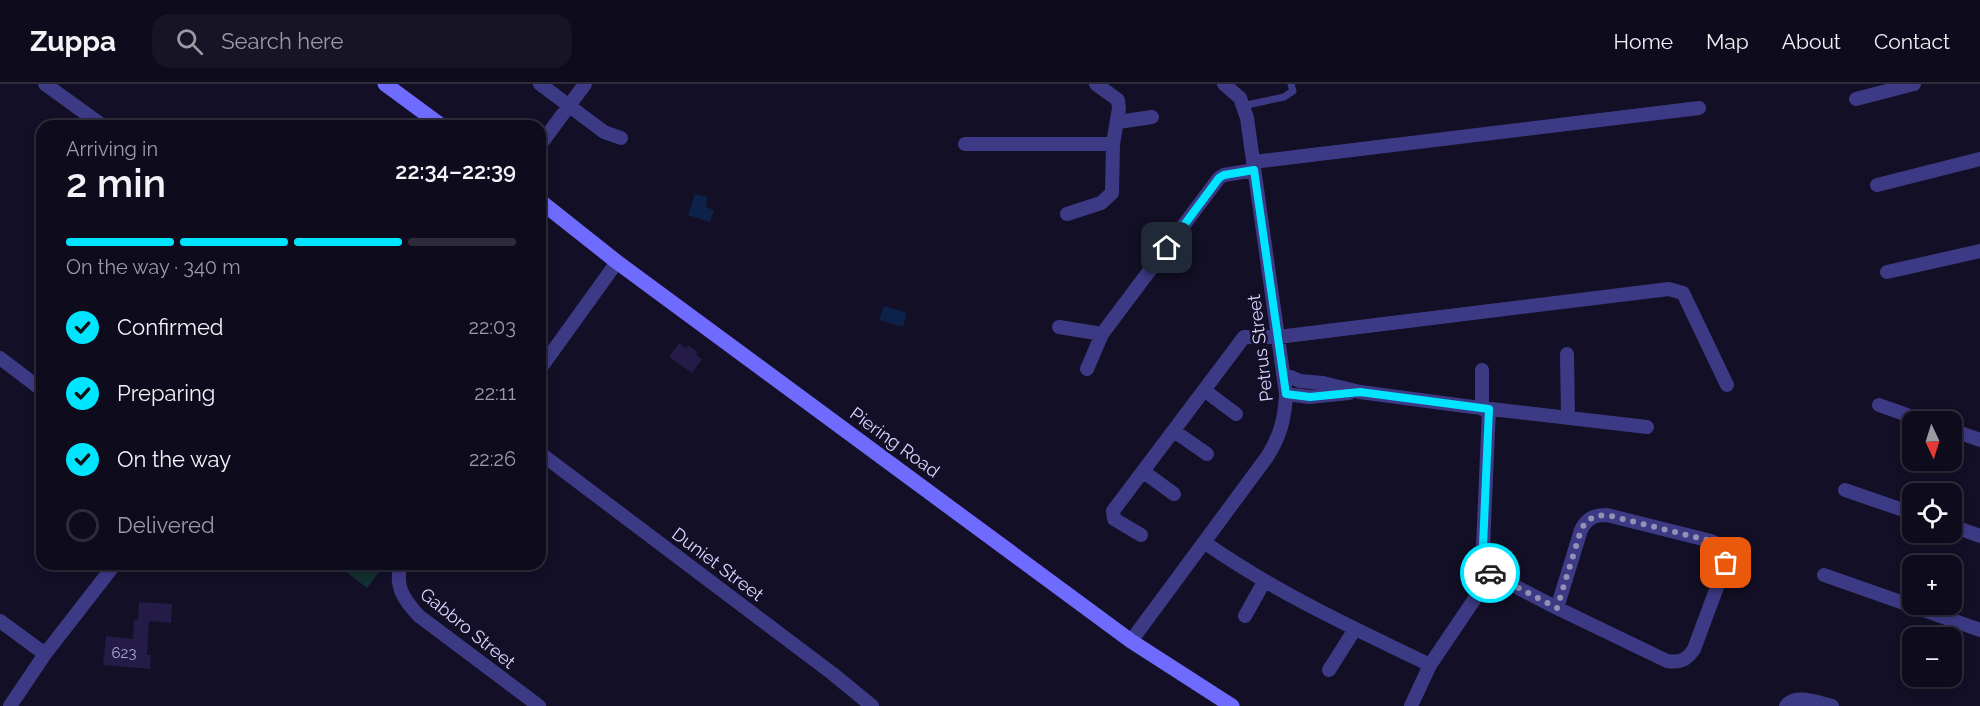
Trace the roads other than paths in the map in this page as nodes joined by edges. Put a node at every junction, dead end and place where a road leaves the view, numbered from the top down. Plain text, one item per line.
1 (45, 84) edge
2 (385, 84) edge
3 (540, 84) edge
4 (585, 84) edge
5 (1096, 84) edge
6 (1224, 84) edge
7 (1292, 84) edge
8 (1914, 84) edge
9 (1856, 99) dead end
10 (569, 106) junction
11 (1242, 106) junction
12 (1699, 108) dead end
13 (1152, 117) dead end
14 (95, 120) edge
15 (434, 120) edge
16 (1118, 122) junction
17 (546, 137) edge
18 (621, 138) dead end
19 (965, 144) dead end
20 (1113, 144) junction
21 (1980, 159) edge
22 (1253, 166) junction
23 (1877, 185) dead end
24 (546, 206) edge
25 (1067, 214) dead end
26 (1980, 251) edge
27 (617, 262) junction
28 (1887, 272) dead end
29 (1059, 327) dead end
30 (1102, 334) junction
31 (1278, 337) junction
32 (1566, 354) dead end
33 (0, 358) edge
34 (546, 361) edge
35 (1087, 369) dead end
36 (1482, 370) dead end
37 (1283, 374) junction
38 (36, 385) edge
39 (1727, 385) dead end
40 (1204, 390) junction
41 (1360, 392) junction
42 (1286, 394) junction
43 (1879, 405) dead end
44 (1486, 409) junction
45 (1902, 413) edge
46 (1236, 414) dead end
47 (1568, 417) junction
48 (1647, 427) dead end
49 (1174, 431) junction
50 (1962, 434) edge
51 (1980, 440) edge
52 (1207, 454) dead end
53 (546, 458) edge
54 (1144, 472) junction
55 (1845, 490) dead end
56 (1174, 494) dead end
57 (1902, 510) edge
58 (1962, 530) edge
59 (1141, 535) dead end
60 (1980, 536) edge
61 (1204, 542) junction
62 (1482, 569) junction
63 (111, 570) edge
64 (399, 570) edge
65 (1824, 575) dead end
66 (1264, 582) junction
67 (1557, 608) junction
68 (1245, 616) dead end
69 (0, 621) edge
70 (1355, 629) junction
71 (1980, 630) edge
72 (1131, 641) junction
73 (45, 654) junction
74 (1430, 665) junction
75 (1329, 670) dead end
76 (10, 706) edge
77 (539, 706) edge
78 (872, 706) edge
79 (1232, 706) edge
80 (1411, 706) edge
81 (1786, 706) edge
82 (1832, 706) edge

1 - 14 street
2 - 15 street
3 - 10 street
4 - 10 street
5 - 16 street
6 - 11 street, Petrus Street
7 - 11 lane
8 - 9 street
10 - 17 street
10 - 18 street
11 - 22 street, Petrus Street
12 - 22 street
13 - 16 street
16 - 20 street
19 - 20 street
20 - 25 street
21 - 23 street
22 - 30 street
22 - 31 street, Petrus Street
24 - 27 street, Piering Road
26 - 28 street
27 - 34 street
27 - 72 street, Piering Road
29 - 30 street
30 - 35 street
31 - 37 street, Petrus Street
31 - 39 street
31 - 40 street
32 - 47 street
33 - 38 street
36 - 44 street
37 - 41 street
37 - 42 street, Petrus Street
40 - 46 street
40 - 49 street
41 - 42 street
41 - 44 street
42 - 61 street, Petrus Street
43 - 45 street
44 - 47 street
44 - 62 street
47 - 48 street
49 - 52 street
49 - 54 street
50 - 51 street
53 - 78 street, Duniet Street
54 - 56 street
54 - 59 street
55 - 57 street
58 - 60 street
61 - 66 street
61 - 72 street, Petrus Street
62 - 67 street
62 - 74 street
63 - 73 street
64 - 77 street, Gabbro Street
65 - 71 street
66 - 68 street
66 - 70 street
67 - 67 street
69 - 73 street
70 - 74 street
70 - 75 street
72 - 79 street, Piering Road
73 - 76 street
74 - 80 street
81 - 82 street

